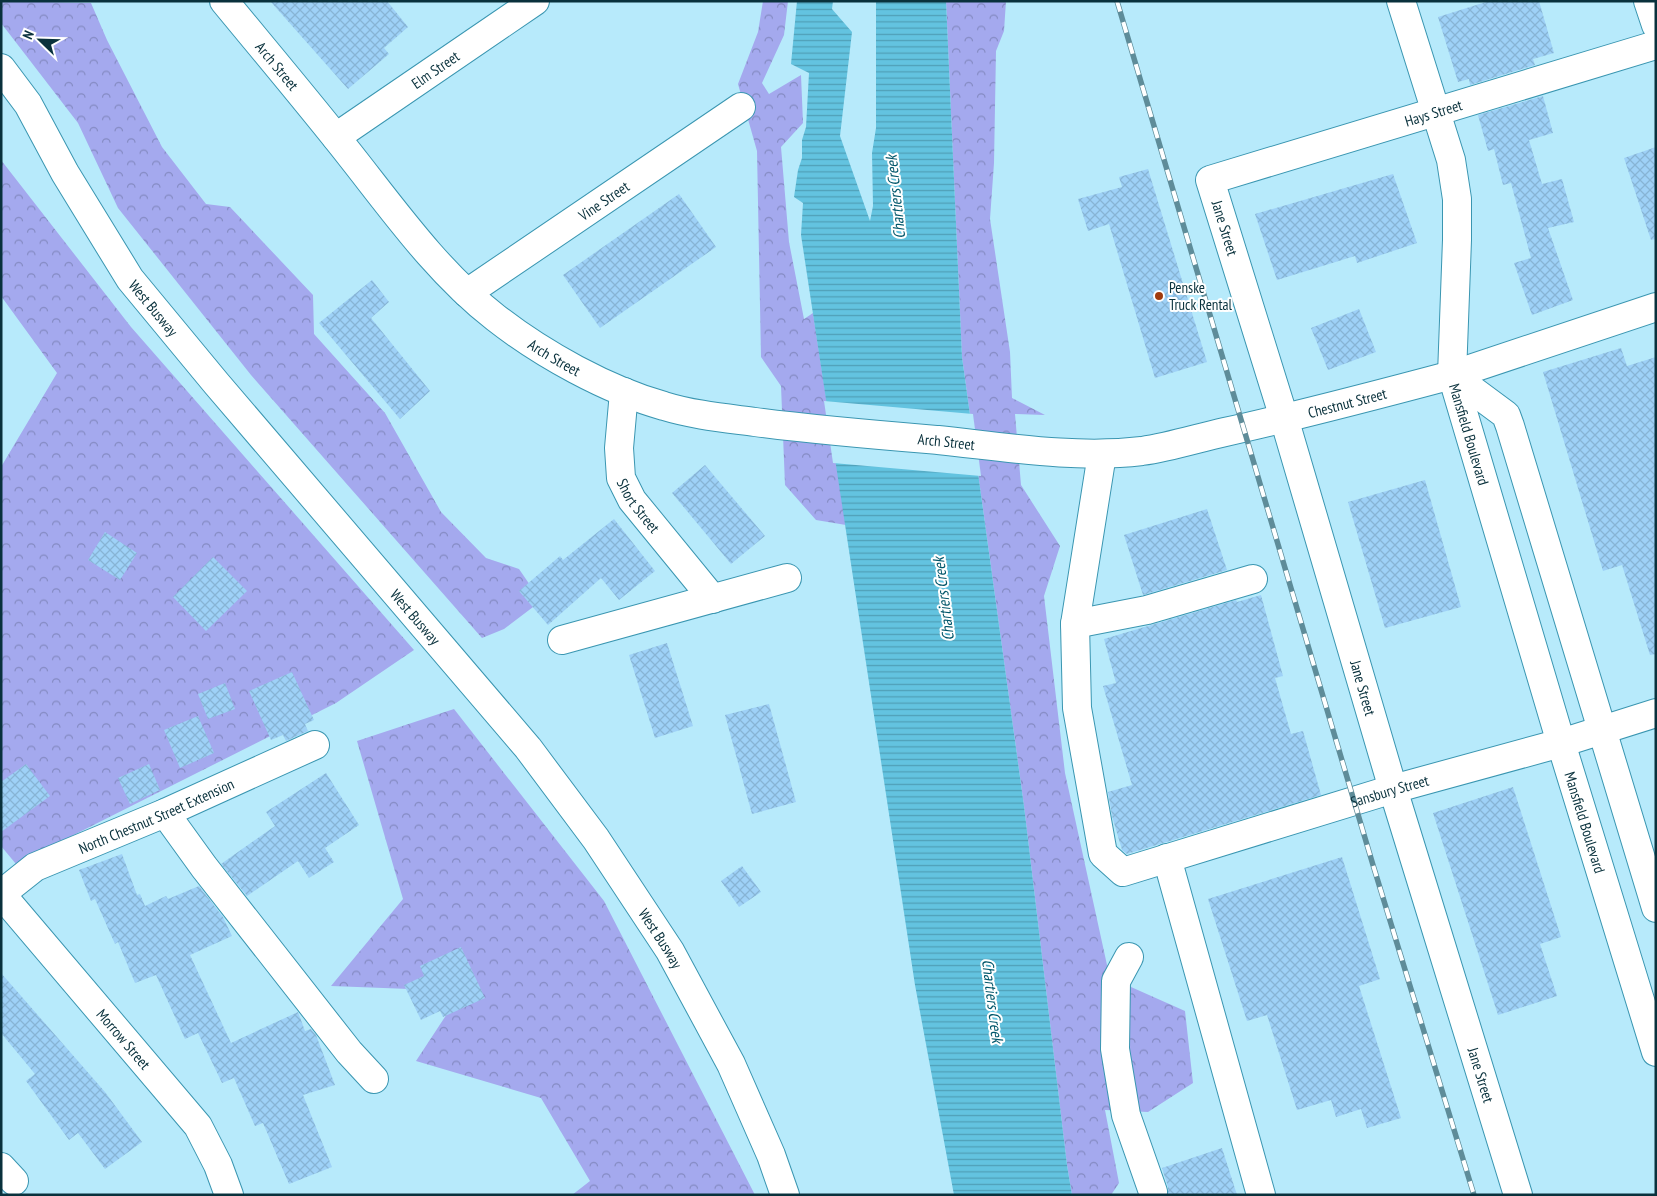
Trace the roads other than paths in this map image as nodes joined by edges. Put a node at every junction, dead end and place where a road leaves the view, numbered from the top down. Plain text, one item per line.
1 (224, 1) edge
2 (534, 1) edge
3 (1401, 1) edge
4 (1656, 45) edge
5 (1, 68) edge
6 (741, 107) dead end
7 (1436, 112) junction
8 (336, 137) junction
9 (1210, 180) joint
10 (467, 293) junction
11 (1656, 307) edge
12 (1452, 374) junction
13 (624, 392) junction
14 (1284, 418) junction
15 (1030, 449) joint
16 (1102, 454) junction
17 (787, 578) dead end
18 (1253, 579) dead end
19 (713, 599) junction
20 (1075, 624) junction
21 (562, 640) dead end
22 (1656, 713) edge
23 (1602, 730) junction
24 (1561, 743) junction
25 (315, 745) dead end
26 (1393, 790) junction
27 (165, 814) junction
28 (1167, 858) junction
29 (1, 894) edge
30 (1656, 908) edge
31 (1129, 957) dead end
32 (1656, 1052) edge
33 (374, 1079) dead end
34 (1153, 1192) dead end
35 (229, 1195) edge
36 (785, 1195) edge
37 (1261, 1195) edge
38 (1518, 1195) edge

1 - 8 street, Arch Street
2 - 8 street, Elm Street
3 - 7 street
4 - 7 street, Hays Street
5 - 36 street, West Busway
6 - 10 street, Vine Street
7 - 9 street, Hays Street
7 - 12 street
8 - 10 street, Arch Street
9 - 14 street, Jane Street
10 - 13 street, Arch Street
11 - 12 street, Chestnut Street
12 - 14 street, Chestnut Street
12 - 23 street, Mansfield Boulevard
12 - 24 street, Mansfield Boulevard
13 - 15 street, Arch Street
13 - 19 street, Short Street
14 - 16 street, Chestnut Street
14 - 26 street, Jane Street
15 - 16 street, Chestnut Street
16 - 20 street
17 - 19 street
18 - 20 street
19 - 21 street
20 - 28 street, Sansbury Street
22 - 23 street, Sansbury Street
23 - 24 street, Sansbury Street
23 - 30 street, Mansfield Boulevard
24 - 26 street, Sansbury Street
24 - 32 street, Mansfield Boulevard
25 - 27 street, North Chestnut Street Extension
26 - 28 street, Sansbury Street
26 - 38 street, Jane Street
27 - 29 street, North Chestnut Street Extension
27 - 33 street
28 - 37 street
29 - 35 street, Morrow Street
31 - 34 street

